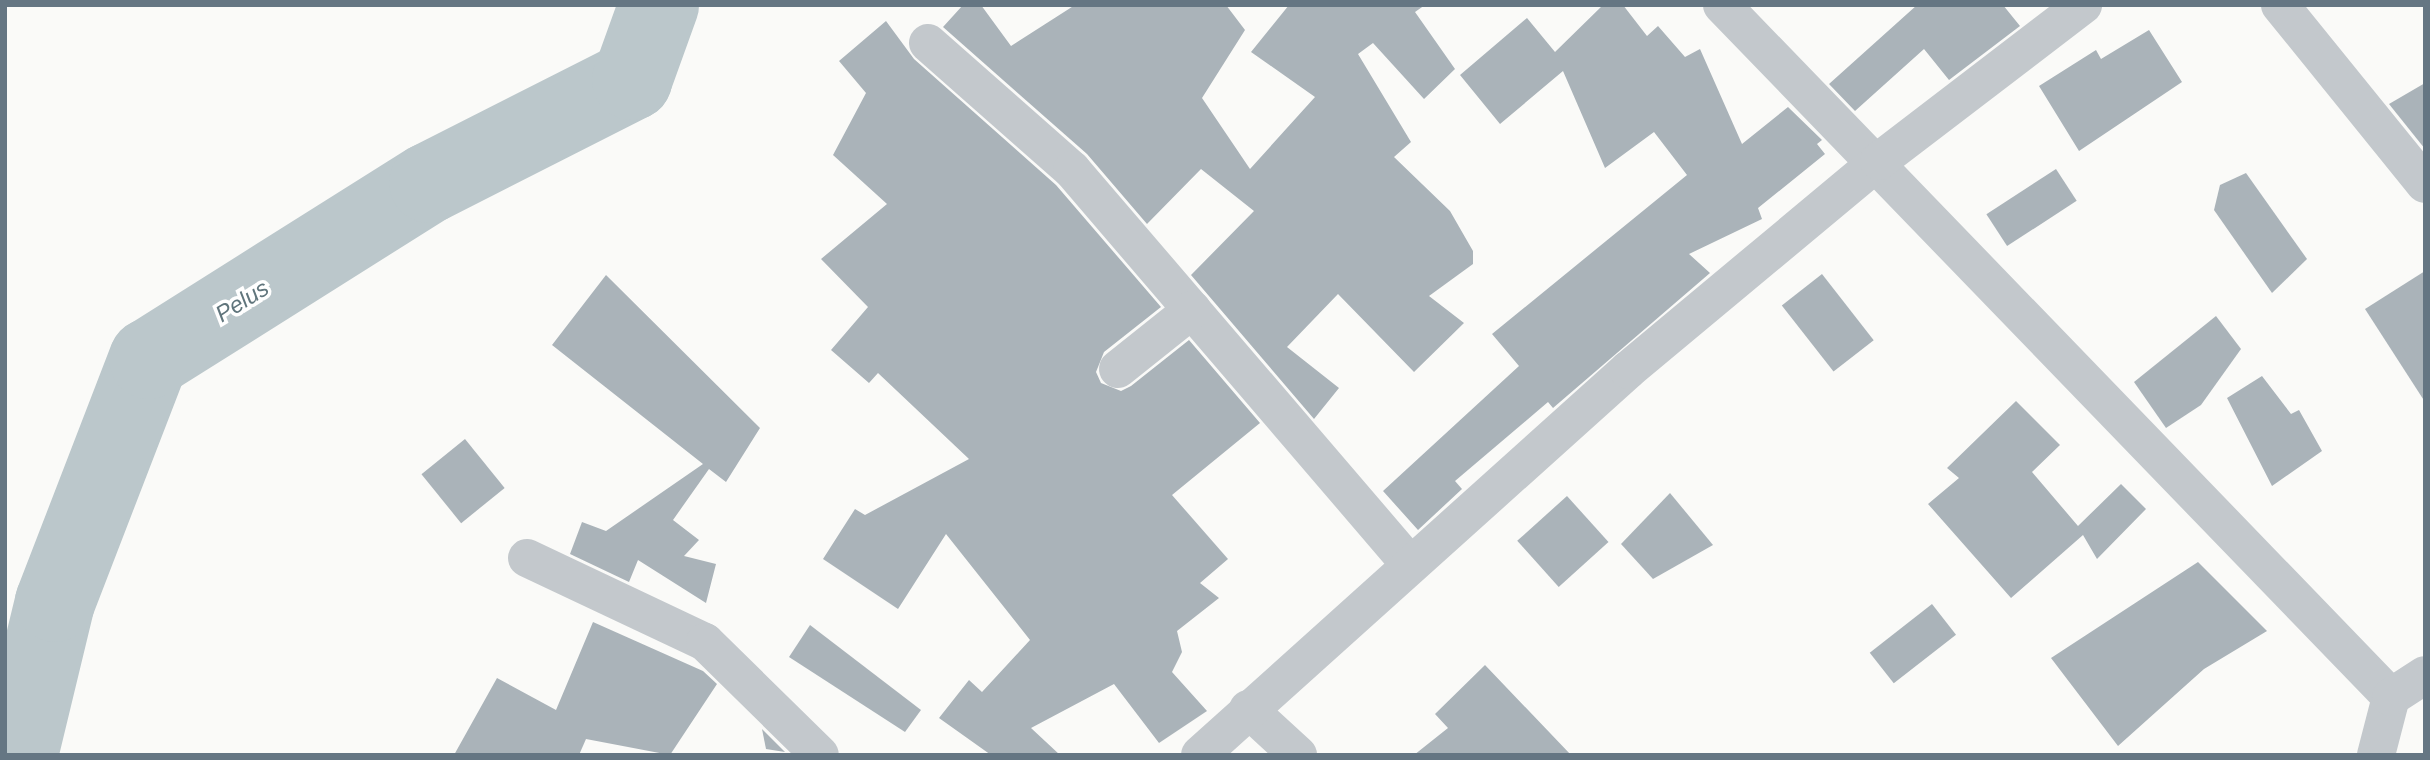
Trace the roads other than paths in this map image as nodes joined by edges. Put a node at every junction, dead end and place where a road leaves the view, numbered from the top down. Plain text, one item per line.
1 (1722, 5) edge
2 (2083, 5) edge
3 (2280, 5) edge
4 (928, 43) dead end
5 (1879, 161) junction
6 (2425, 184) edge
7 (1192, 310) junction
8 (1118, 369) dead end
9 (527, 558) dead end
10 (1408, 562) junction
11 (2425, 675) edge
12 (2391, 697) junction
13 (1248, 709) junction
14 (820, 755) edge
15 (1200, 755) edge
16 (1298, 755) edge
17 (2376, 755) edge

1 - 5 street
2 - 5 street
3 - 6 street
4 - 7 street
5 - 10 street
5 - 12 street
7 - 8 street
7 - 10 street
9 - 14 street
10 - 13 street
11 - 12 street
12 - 17 street
13 - 15 street
13 - 16 street

